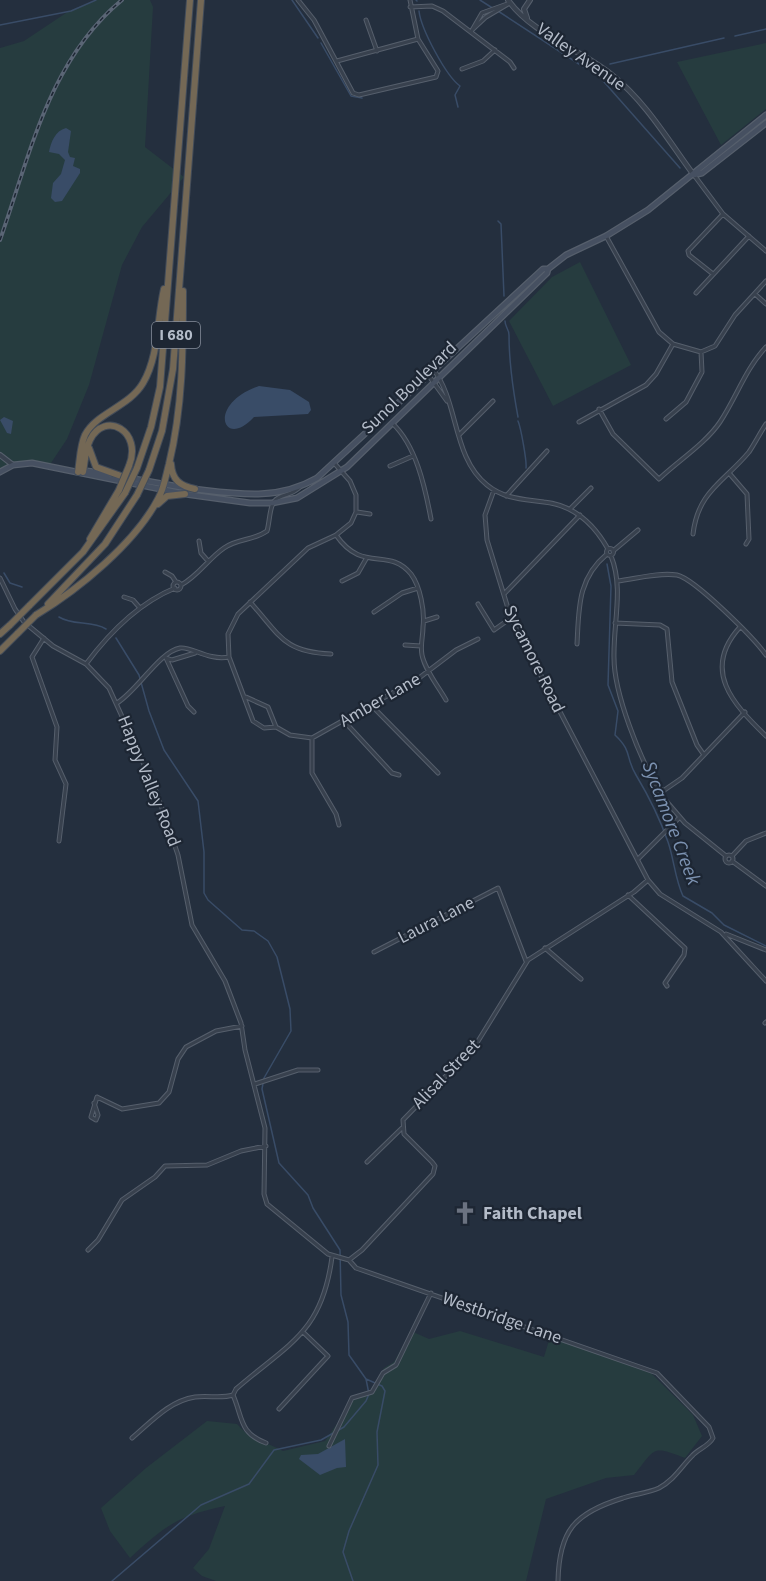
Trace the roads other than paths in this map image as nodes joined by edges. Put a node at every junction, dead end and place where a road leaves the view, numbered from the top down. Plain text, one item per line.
1 (190, 0) edge
2 (201, 0) edge
3 (298, 0) edge
4 (410, 0) edge
5 (516, 0) edge
6 (530, 0) edge
7 (509, 1) edge
8 (410, 7) junction
9 (527, 19) junction
10 (366, 20) dead end
11 (471, 32) junction
12 (418, 39) junction
13 (495, 50) junction
14 (376, 51) junction
15 (337, 61) junction
16 (514, 68) dead end
17 (462, 69) dead end
18 (766, 115) edge
19 (766, 123) edge
20 (694, 175) junction
21 (723, 214) junction
22 (606, 236) junction
23 (749, 236) junction
24 (182, 246) junction
25 (766, 251) edge
26 (548, 269) junction
27 (713, 274) junction
28 (168, 277) junction
29 (766, 281) edge
30 (529, 282) junction
31 (696, 293) dead end
32 (755, 294) junction
33 (766, 304) edge
34 (512, 307) junction
35 (673, 344) junction
36 (766, 347) edge
37 (701, 352) junction
38 (433, 369) junction
39 (428, 374) junction
40 (439, 377) junction
41 (433, 383) junction
42 (447, 401) junction
43 (493, 401) dead end
44 (599, 409) junction
45 (666, 419) dead end
46 (579, 422) dead end
47 (392, 423) junction
48 (766, 424) edge
49 (459, 435) junction
50 (89, 442) junction
51 (547, 451) dead end
52 (0, 455) edge
53 (171, 455) junction
54 (413, 456) junction
55 (334, 464) junction
56 (13, 465) junction
57 (390, 466) dead end
58 (341, 471) junction
59 (0, 472) edge
60 (80, 472) junction
61 (729, 472) junction
62 (122, 476) junction
63 (162, 486) junction
64 (300, 487) junction
65 (591, 488) dead end
66 (195, 489) junction
67 (494, 490) junction
68 (122, 491) junction
69 (185, 494) junction
70 (506, 496) junction
71 (272, 503) junction
72 (570, 509) junction
73 (356, 512) junction
74 (370, 514) dead end
75 (580, 515) junction
76 (431, 519) dead end
77 (138, 527) junction
78 (638, 530) dead end
79 (693, 534) dead end
80 (336, 536) junction
81 (199, 541) dead end
82 (746, 544) dead end
83 (609, 549) junction
84 (613, 551) junction
85 (609, 555) junction
86 (366, 559) junction
87 (208, 561) junction
88 (165, 572) dead end
89 (0, 578) edge
90 (342, 581) dead end
91 (617, 581) junction
92 (176, 582) junction
93 (181, 585) junction
94 (175, 588) junction
95 (418, 588) junction
96 (504, 594) junction
97 (124, 597) dead end
98 (250, 602) junction
99 (478, 604) dead end
100 (140, 608) junction
101 (374, 612) dead end
102 (36, 615) junction
103 (437, 617) dead end
104 (511, 618) junction
105 (424, 621) junction
106 (615, 623) junction
107 (740, 627) junction
108 (0, 634) edge
109 (44, 638) junction
110 (478, 639) dead end
111 (577, 644) dead end
112 (405, 645) dead end
113 (421, 646) junction
114 (0, 651) edge
115 (195, 653) junction
116 (331, 654) dead end
117 (766, 655) edge
118 (229, 657) junction
119 (166, 658) junction
120 (86, 664) junction
121 (430, 671) junction
122 (246, 697) junction
123 (446, 699) dead end
124 (117, 703) junction
125 (371, 705) junction
126 (194, 712) dead end
127 (745, 712) junction
128 (344, 721) junction
129 (276, 727) junction
130 (766, 736) edge
131 (312, 738) junction
132 (704, 755) junction
133 (438, 773) dead end
134 (399, 776) dead end
135 (661, 791) junction
136 (680, 818) junction
137 (339, 825) dead end
138 (766, 833) edge
139 (59, 841) dead end
140 (726, 856) junction
141 (732, 856) junction
142 (638, 859) junction
143 (732, 861) junction
144 (648, 880) junction
145 (766, 886) edge
146 (628, 895) junction
147 (721, 932) junction
148 (545, 948) junction
149 (766, 950) edge
150 (374, 951) dead end
151 (526, 962) junction
152 (581, 979) dead end
153 (766, 981) edge
154 (667, 986) dead end
155 (242, 1026) junction
156 (318, 1070) dead end
157 (255, 1084) junction
158 (94, 1103) junction
159 (402, 1128) junction
160 (266, 1146) junction
161 (367, 1162) dead end
162 (88, 1250) dead end
163 (332, 1257) junction
164 (349, 1260) junction
165 (431, 1293) junction
166 (304, 1333) junction
167 (233, 1395) junction
168 (279, 1409) dead end
169 (132, 1438) dead end
170 (266, 1443) dead end
171 (329, 1446) dead end
172 (558, 1581) edge

1 - 28 highway, I 680
2 - 24 highway, I 680
3 - 15 street
4 - 8 street
5 - 7 street
6 - 9 street
7 - 9 street, Valley Avenue
7 - 11 street
8 - 11 street
8 - 12 street
9 - 20 street, Valley Avenue
10 - 14 street
11 - 13 street
12 - 14 street
12 - 15 street
13 - 16 street
13 - 17 street
14 - 15 street
18 - 20 main road, Sunol Boulevard
19 - 20 main road, Sunol Boulevard
20 - 21 street
20 - 22 main road, Sunol Boulevard
21 - 23 street
21 - 27 street
22 - 26 main road, Sunol Boulevard
22 - 35 street
23 - 25 street
23 - 27 street
24 - 53 highway
24 - 102 highway, I 680, bridge
26 - 30 main road, Sunol Boulevard
26 - 34 main road, Sunol Boulevard
27 - 31 street
28 - 60 highway
28 - 68 highway, I 680, bridge
29 - 32 street
30 - 34 main road
30 - 38 main road, Sunol Boulevard
32 - 33 street
32 - 37 street
34 - 40 main road, Sunol Boulevard
35 - 37 street
35 - 44 street
36 - 44 street
37 - 45 street
38 - 39 main road, Sunol Boulevard
38 - 40 street
39 - 41 street
39 - 55 main road, Sunol Boulevard
40 - 41 main road, Sunol Boulevard
40 - 42 street
41 - 42 street
41 - 47 main road, Sunol Boulevard
42 - 49 street
43 - 49 street
44 - 46 street
47 - 54 street
47 - 58 main road, Sunol Boulevard
48 - 61 street
49 - 67 street
50 - 60 highway
50 - 62 highway
50 - 68 highway, bridge
51 - 70 street
52 - 56 street
53 - 63 highway
53 - 66 highway
54 - 57 street
54 - 76 street
55 - 58 street
55 - 64 main road, Sunol Boulevard
56 - 59 main road
56 - 60 main road
58 - 71 main road, Sunol Boulevard
58 - 73 street
60 - 62 main road, Sunol Boulevard
60 - 63 main road, Sunol Boulevard
61 - 79 street
61 - 82 street
62 - 63 main road, Sunol Boulevard
63 - 66 main road, Sunol Boulevard
63 - 69 main road, Sunol Boulevard
63 - 77 highway
64 - 66 main road, Sunol Boulevard
64 - 71 street, Sunol Boulevard
65 - 72 street
67 - 70 street
67 - 96 street, Sycamore Road
68 - 108 highway, bridge
69 - 71 main road, Sunol Boulevard
69 - 77 highway
70 - 72 street
71 - 87 street
72 - 75 street
73 - 74 street
73 - 80 street
75 - 83 street
75 - 96 street
77 - 102 highway
78 - 84 street
80 - 86 street
80 - 98 street
81 - 87 street
83 - 84 street
83 - 85 street
84 - 85 street
85 - 91 street
85 - 111 street
86 - 90 street
86 - 95 street
87 - 93 street
88 - 92 street
89 - 109 street, Happy Valley Road
91 - 106 street
91 - 107 street
92 - 93 street
92 - 94 street
93 - 94 street
94 - 100 street
95 - 101 street
95 - 105 street
96 - 104 street, Sycamore Road
97 - 100 street
98 - 116 street
98 - 118 street
99 - 104 street
100 - 120 street
102 - 114 highway, I 680, bridge
103 - 105 street
104 - 142 street, Sycamore Road
105 - 113 street
106 - 132 street
106 - 135 street
107 - 117 street
107 - 127 street
109 - 120 street, Happy Valley Road
109 - 139 street
110 - 121 street, Amber Lane
112 - 113 street
113 - 121 street
115 - 118 street
115 - 119 street
115 - 119 street
118 - 122 street
119 - 124 street
119 - 126 street
120 - 124 street, Happy Valley Road
121 - 123 street
121 - 125 street, Amber Lane
122 - 129 street
122 - 129 street
124 - 155 street, Happy Valley Road
125 - 128 street, Amber Lane
125 - 133 street
127 - 130 street
127 - 132 street
128 - 131 street, Amber Lane
128 - 134 street
129 - 131 street
131 - 137 street
132 - 135 street
135 - 136 street
136 - 140 street
136 - 142 street
138 - 141 street
140 - 141 street
140 - 143 street
141 - 143 street
142 - 144 street, Sycamore Road
143 - 145 street
144 - 146 street, Alisal Street
144 - 147 street
146 - 148 street, Alisal Street
146 - 154 street
147 - 149 street
147 - 153 street
148 - 151 street, Alisal Street
148 - 152 street
150 - 151 street, Laura Lane
151 - 159 street, Alisal Street
155 - 157 street, Happy Valley Road
155 - 158 street
156 - 157 street
157 - 160 street, Happy Valley Road
158 - 158 street
159 - 161 street
159 - 164 street, Alisal Street
160 - 162 street
160 - 163 street, Happy Valley Road
163 - 164 street, Happy Valley Road
163 - 166 street
164 - 165 street, Westbridge Lane
165 - 171 street
165 - 172 street, Westbridge Lane
166 - 167 street
166 - 168 street
167 - 169 street
167 - 170 street

